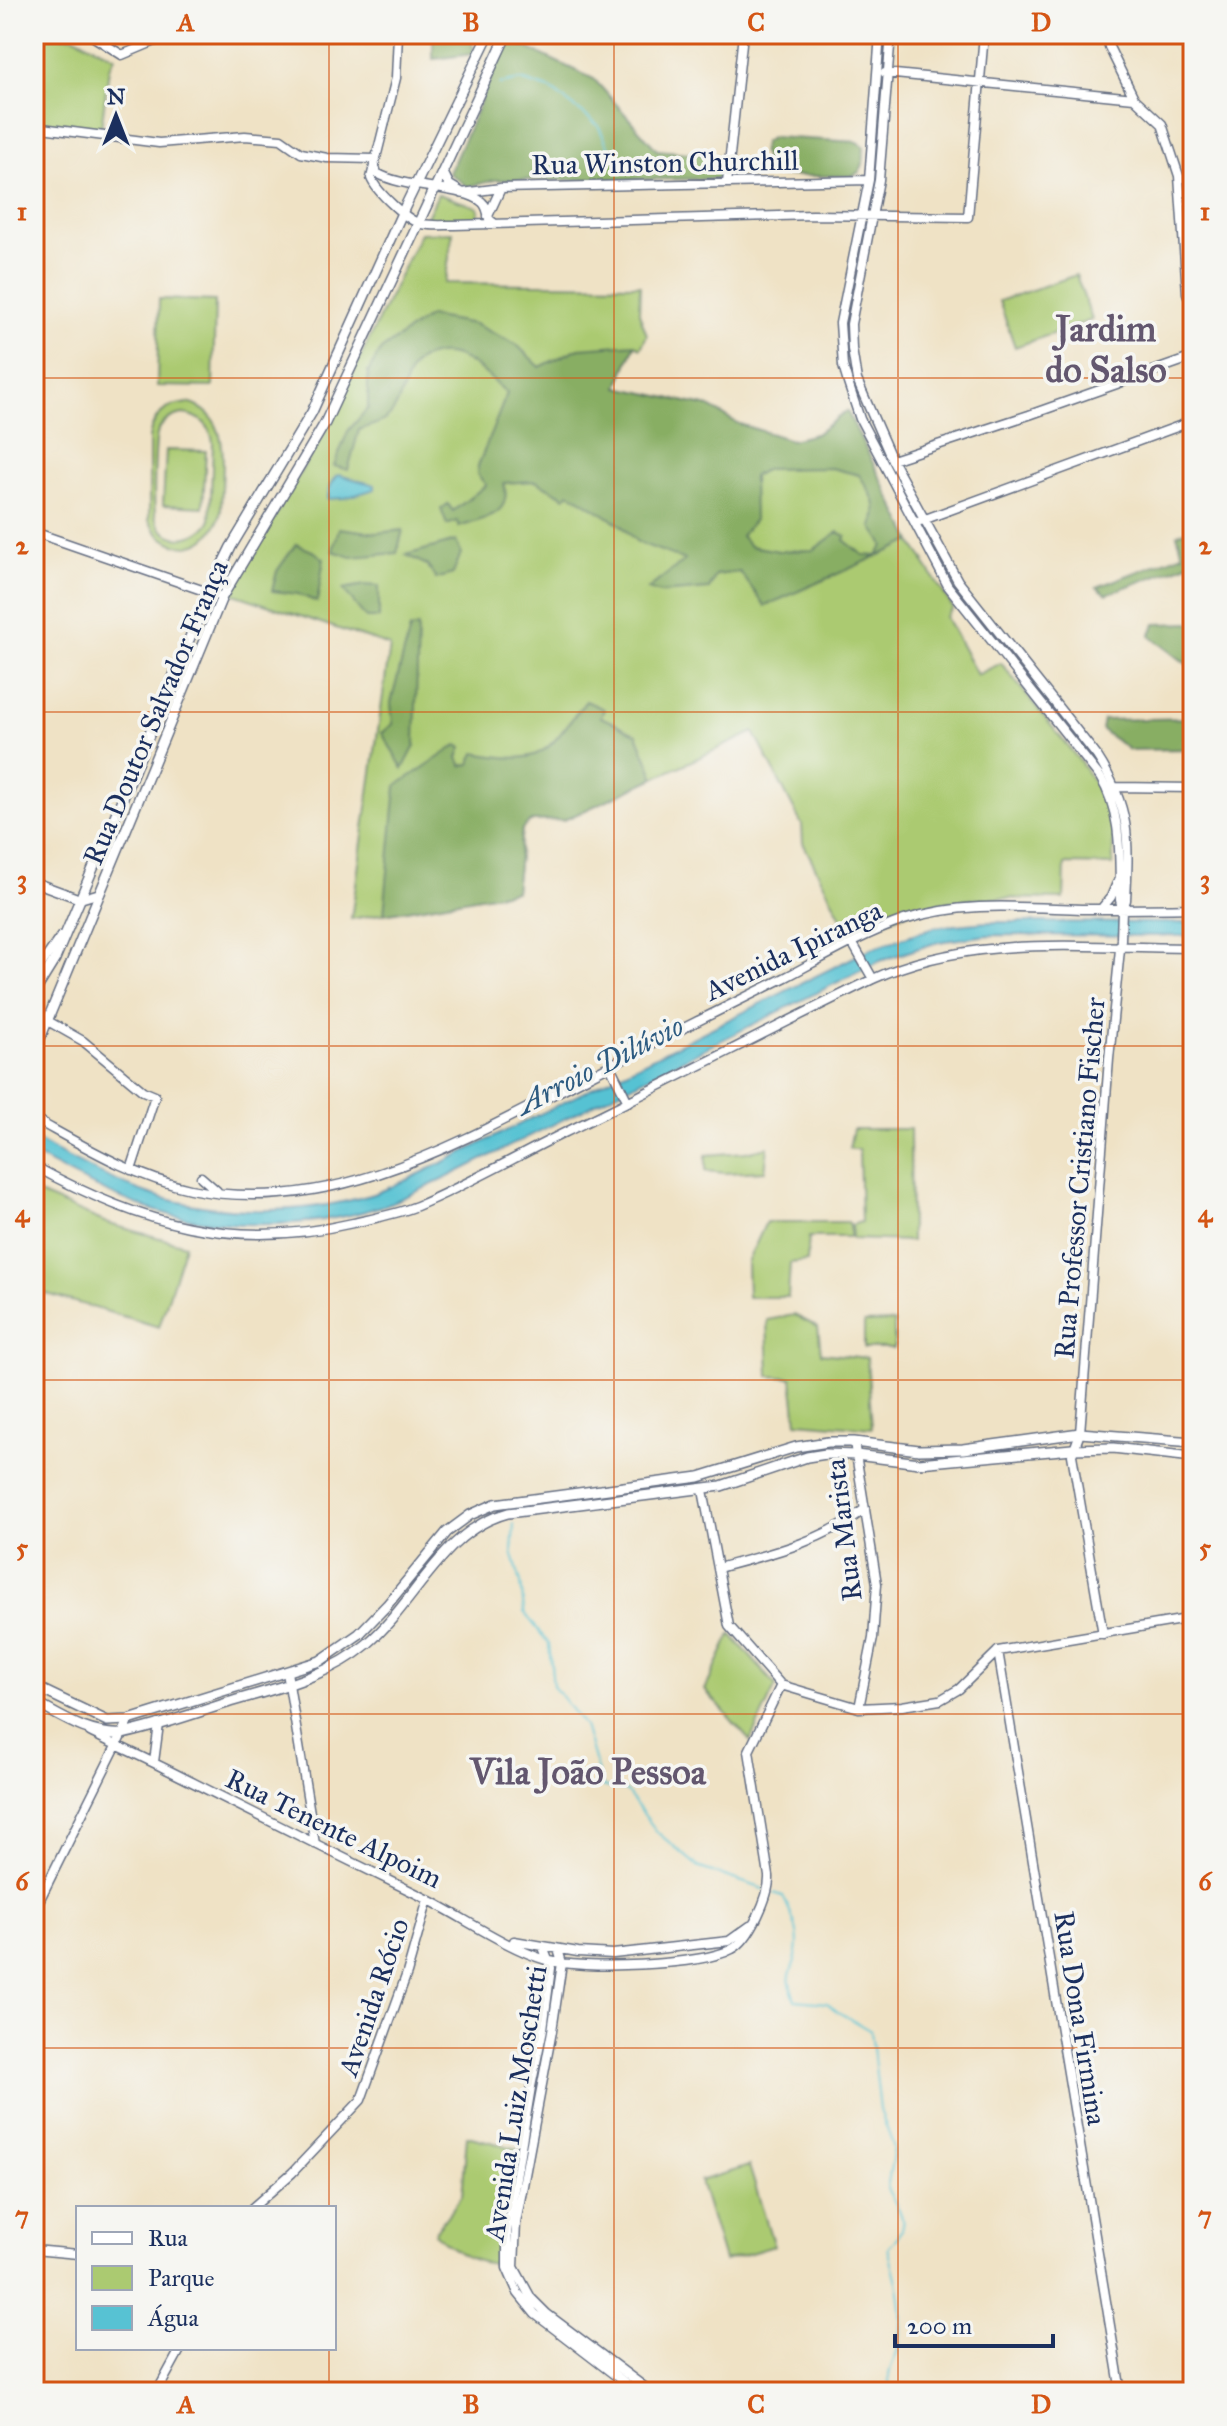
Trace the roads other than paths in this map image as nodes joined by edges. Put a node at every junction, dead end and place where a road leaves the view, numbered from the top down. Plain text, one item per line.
1 (89, 34) edge
2 (172, 34) edge
3 (398, 34) edge
4 (489, 34) edge
5 (507, 34) edge
6 (880, 34) edge
7 (891, 34) edge
8 (984, 34) edge
9 (1106, 34) edge
10 (744, 37) edge
11 (877, 73) junction
12 (887, 73) junction
13 (981, 84) junction
14 (1134, 98) junction
15 (34, 127) edge
16 (375, 159) junction
17 (443, 173) junction
18 (869, 180) junction
19 (393, 181) junction
20 (727, 183) junction
21 (416, 185) junction
22 (501, 188) junction
23 (435, 189) junction
24 (462, 193) junction
25 (383, 194) junction
26 (402, 213) junction
27 (863, 215) junction
28 (874, 215) junction
29 (484, 222) junction
30 (419, 224) junction
31 (852, 266) junction
32 (862, 268) junction
33 (1193, 310) edge
34 (1193, 357) edge
35 (1193, 421) edge
36 (892, 460) junction
37 (925, 519) junction
38 (914, 524) junction
39 (34, 532) edge
40 (209, 592) junction
41 (222, 597) junction
42 (1024, 663) junction
43 (1015, 670) junction
44 (1111, 788) junction
45 (1193, 788) edge
46 (1120, 873) junction
47 (34, 882) edge
48 (100, 893) junction
49 (80, 899) junction
50 (1193, 908) edge
51 (1101, 909) junction
52 (1122, 912) junction
53 (72, 917) junction
54 (1121, 944) junction
55 (855, 948) junction
56 (1193, 948) edge
57 (34, 975) edge
58 (871, 976) junction
59 (34, 993) edge
60 (46, 1020) junction
61 (34, 1053) edge
62 (612, 1070) junction
63 (626, 1098) junction
64 (36, 1119) edge
65 (34, 1166) edge
66 (131, 1170) junction
67 (201, 1177) dead end
68 (218, 1192) junction
69 (1080, 1433) junction
70 (854, 1442) junction
71 (1193, 1442) edge
72 (1072, 1449) junction
73 (856, 1455) junction
74 (1193, 1457) edge
75 (703, 1490) junction
76 (865, 1509) junction
77 (718, 1568) junction
78 (1193, 1618) edge
79 (1103, 1634) junction
80 (998, 1651) junction
81 (287, 1672) junction
82 (289, 1684) junction
83 (781, 1685) junction
84 (34, 1686) edge
85 (34, 1702) edge
86 (859, 1708) junction
87 (129, 1720) junction
88 (159, 1724) junction
89 (79, 1726) junction
90 (122, 1734) junction
91 (116, 1746) junction
92 (154, 1762) junction
93 (315, 1844) junction
94 (428, 1899) junction
95 (34, 1911) edge
96 (750, 1926) junction
97 (494, 1934) junction
98 (715, 1943) junction
99 (543, 1947) junction
100 (558, 1949) junction
101 (716, 1955) junction
102 (548, 1960) junction
103 (562, 1963) junction
104 (279, 2185) junction
105 (254, 2206) edge
106 (266, 2206) edge
107 (34, 2250) edge
108 (76, 2254) edge
109 (180, 2350) edge
110 (157, 2392) edge
111 (637, 2392) edge
112 (651, 2392) edge
113 (1121, 2392) edge

1 - 2 street
3 - 16 street
4 - 21 main road, Rua Doutor Salvador França
5 - 17 main road, Rua Doutor Salvador França
6 - 11 street, Rua Professor Cristiano Fischer
7 - 12 street, Rua Professor Cristiano Fischer
8 - 13 street
9 - 14 street
10 - 20 street
11 - 12 street
11 - 18 street, Rua Professor Cristiano Fischer
12 - 13 street
12 - 28 street, Rua Professor Cristiano Fischer
13 - 14 street
13 - 28 street
14 - 33 street
15 - 16 street
16 - 19 street
16 - 25 street
17 - 23 main road, Rua Doutor Salvador França
17 - 24 main road
18 - 20 street, Rua Winston Churchill
18 - 27 street, Rua Professor Cristiano Fischer
19 - 21 street, Rua Winston Churchill
19 - 25 street
20 - 22 street, Rua Winston Churchill
21 - 23 street, Rua Winston Churchill
21 - 26 main road, Rua Doutor Salvador França
22 - 24 street, Rua Winston Churchill
22 - 29 street
23 - 24 street, Rua Winston Churchill
23 - 30 main road, Rua Doutor Salvador França
24 - 29 street
25 - 26 street
26 - 30 street
26 - 40 main road, Rua Doutor Salvador França
27 - 28 street
27 - 29 street
27 - 31 street, Rua Professor Cristiano Fischer
28 - 32 street, Rua Professor Cristiano Fischer
29 - 30 street
30 - 41 main road, Rua Doutor Salvador França
31 - 32 street
31 - 38 street, Rua Professor Cristiano Fischer
32 - 36 street, Rua Professor Cristiano Fischer
34 - 36 street
35 - 37 street
36 - 37 street, Rua Professor Cristiano Fischer
37 - 38 street
37 - 42 street, Rua Professor Cristiano Fischer
38 - 43 street, Rua Professor Cristiano Fischer
39 - 40 street
40 - 41 street
40 - 49 main road, Rua Doutor Salvador França
41 - 48 main road, Rua Doutor Salvador França
42 - 43 street
42 - 44 street, Rua Professor Cristiano Fischer
43 - 44 street, Rua Professor Cristiano Fischer
44 - 45 street
44 - 46 street, Rua Professor Cristiano Fischer
44 - 52 street, Rua Professor Cristiano Fischer
46 - 51 street
46 - 52 street, Rua Professor Cristiano Fischer
47 - 49 street
48 - 49 street
48 - 60 main road, Rua Doutor Salvador França
49 - 53 main road, Rua Doutor Salvador França
50 - 52 street, Avenida Ipiranga
51 - 52 street, Avenida Ipiranga
51 - 55 street, Avenida Ipiranga
52 - 54 street, Rua Professor Cristiano Fischer
53 - 57 street, Rua Doutor Salvador França
53 - 59 main road, Rua Doutor Salvador França
54 - 56 street
54 - 58 street
54 - 69 street, Rua Professor Cristiano Fischer
55 - 58 street
55 - 62 street, Avenida Ipiranga
58 - 63 street
60 - 61 main road, Rua Doutor Salvador França
60 - 66 street
62 - 63 street
62 - 68 street, Avenida Ipiranga
63 - 65 street
64 - 66 street, Avenida Ipiranga
66 - 68 street, Avenida Ipiranga
67 - 68 street
69 - 70 main road
69 - 71 main road
69 - 72 street, Rua Professor Cristiano Fischer
70 - 73 street, Rua Marista
70 - 81 main road
72 - 73 main road
72 - 74 main road
72 - 79 street
73 - 75 main road
73 - 76 street, Rua Marista
75 - 77 street
75 - 82 main road
76 - 77 street
76 - 86 street, Rua Marista
77 - 83 street
78 - 79 street
79 - 80 street
80 - 86 street
80 - 113 street, Rua Dona Firmina
81 - 82 street
81 - 87 main road
82 - 88 main road
82 - 93 street
83 - 86 street
83 - 96 street
84 - 87 main road
85 - 89 main road
87 - 90 street
88 - 90 main road
88 - 92 street
89 - 90 main road
89 - 91 street, Rua Tenente Alpoim
90 - 91 street
91 - 92 street, Rua Tenente Alpoim
91 - 95 street
92 - 93 street, Rua Tenente Alpoim
93 - 94 street, Rua Tenente Alpoim
94 - 97 street, Rua Tenente Alpoim
94 - 104 street, Avenida Rócio
96 - 98 street, Rua Tenente Alpoim
96 - 101 street
97 - 99 street, Rua Tenente Alpoim
97 - 102 street, Rua Tenente Alpoim
98 - 100 street, Rua Tenente Alpoim
98 - 101 street
99 - 100 street, Rua Tenente Alpoim
99 - 102 street, Avenida Luiz Moschetti
100 - 103 street, Avenida Luiz Moschetti
101 - 103 street, Rua Tenente Alpoim
102 - 103 street, Rua Tenente Alpoim
102 - 111 street, Avenida Luiz Moschetti
103 - 112 street, Avenida Luiz Moschetti
104 - 105 street, Avenida Rócio
104 - 106 street
107 - 108 street
109 - 110 street

